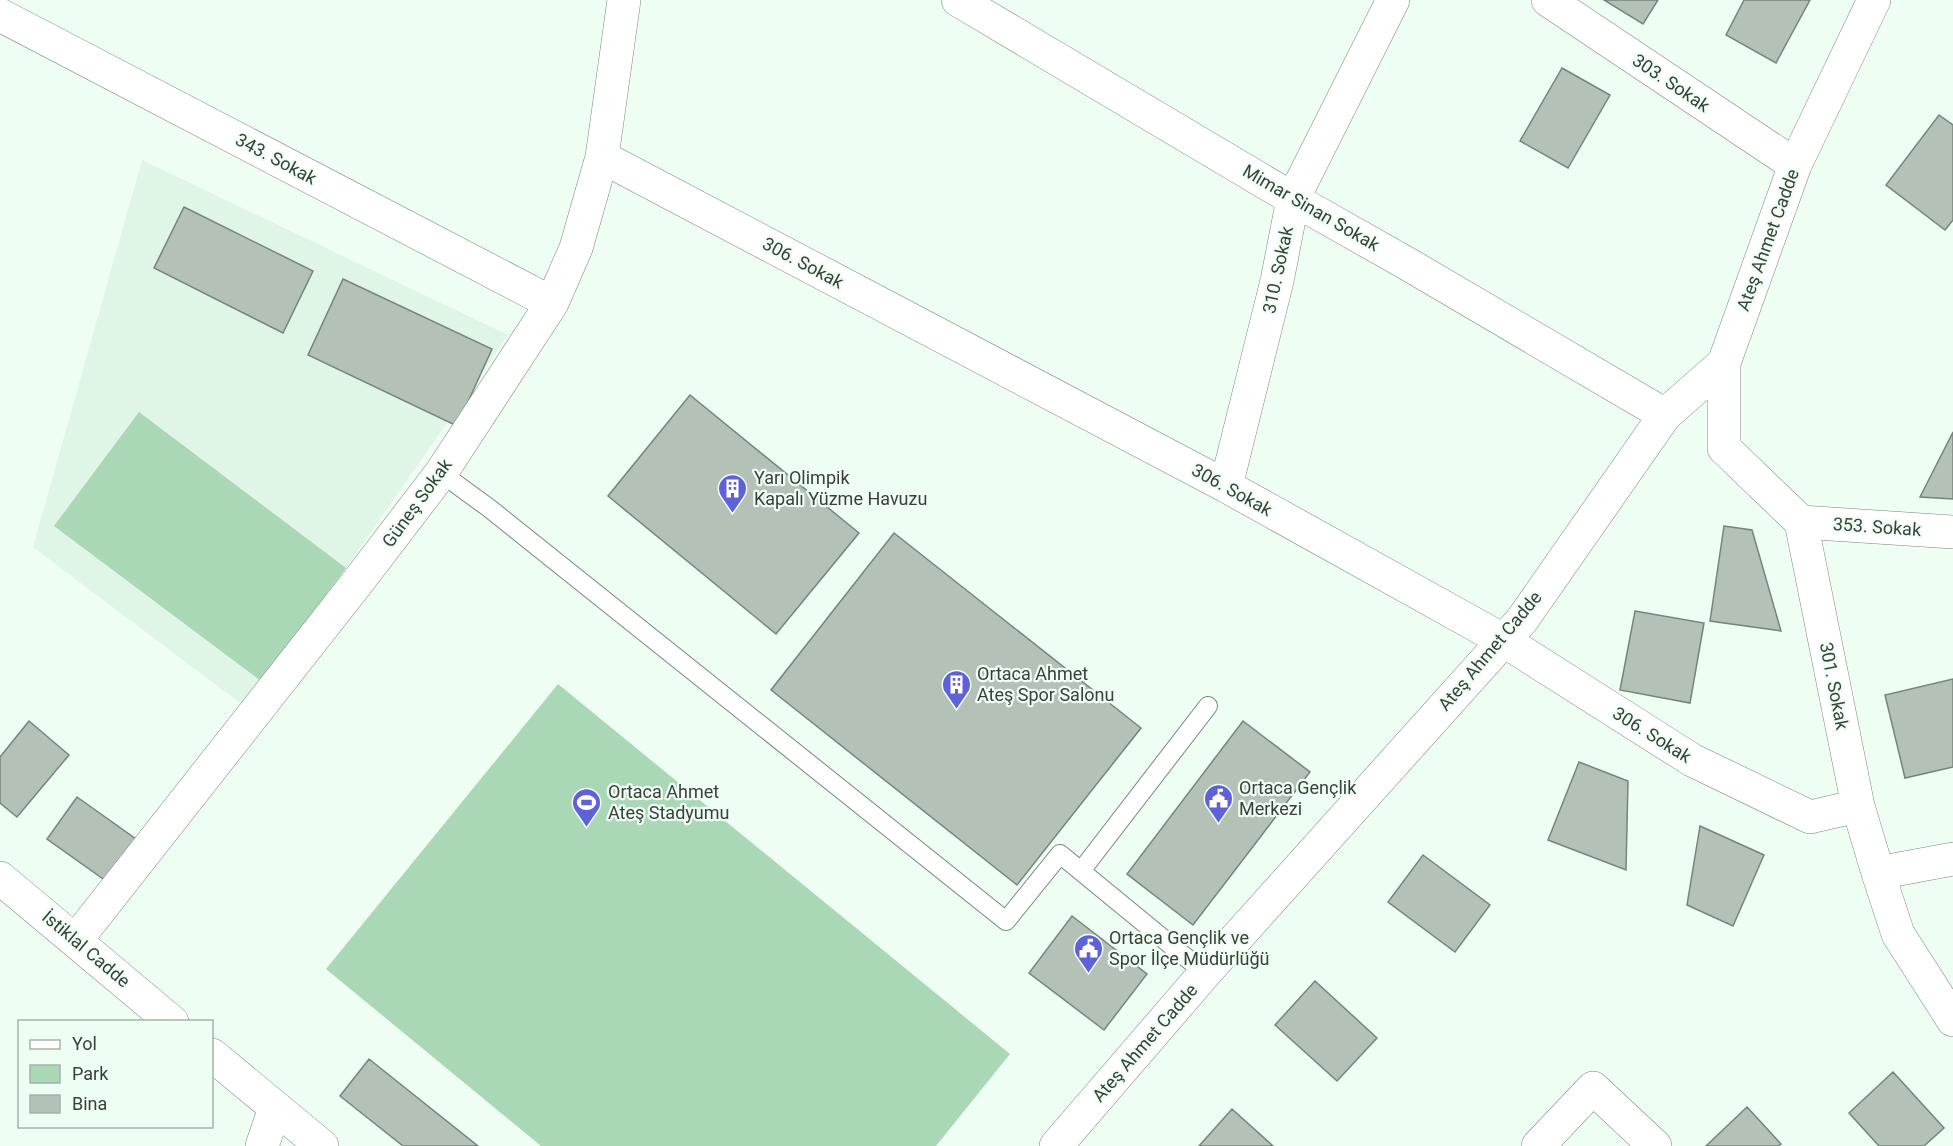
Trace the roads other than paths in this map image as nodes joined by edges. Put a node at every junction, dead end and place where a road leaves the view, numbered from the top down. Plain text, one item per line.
1 (624, 0) edge
2 (958, 0) edge
3 (1393, 0) edge
4 (1548, 0) edge
5 (1868, 2) edge
6 (0, 15) edge
7 (602, 157) junction
8 (1794, 165) junction
9 (1293, 199) junction
10 (552, 303) junction
11 (1724, 363) junction
12 (1665, 416) junction
13 (441, 473) junction
14 (1226, 486) junction
15 (1801, 522) junction
16 (1953, 532) edge
17 (1503, 640) junction
18 (1208, 706) dead end
19 (1858, 806) junction
20 (1953, 859) edge
21 (1080, 871) junction
22 (1878, 873) junction
23 (0, 878) edge
24 (76, 940) junction
25 (1205, 973) junction
26 (170, 1020) edge
27 (1953, 1020) edge
28 (213, 1056) edge
29 (275, 1108) junction
30 (262, 1146) edge
31 (322, 1146) edge
32 (1056, 1146) edge
33 (1538, 1146) edge
34 (1655, 1146) edge

1 - 7 street, Güneş Sokak
2 - 9 street, Mimar Sinan Sokak
3 - 9 street, 310. Sokak
4 - 8 street, 303. Sokak
5 - 8 street, Ateş Ahmet Cadde
6 - 10 street, 343. Sokak
7 - 10 street, Güneş Sokak
7 - 14 street, 306. Sokak
8 - 11 street, Ateş Ahmet Cadde
9 - 12 street, Mimar Sinan Sokak
9 - 14 street, 310. Sokak
10 - 13 street, Güneş Sokak
11 - 12 street, Ateş Ahmet Cadde
11 - 15 street
12 - 17 street, Ateş Ahmet Cadde
13 - 21 lane
13 - 24 street, Güneş Sokak
14 - 17 street, 306. Sokak
15 - 16 street, 353. Sokak
15 - 19 street, 301. Sokak
17 - 19 street, 306. Sokak
17 - 25 street, Ateş Ahmet Cadde
18 - 21 lane
19 - 22 street, 301. Sokak
20 - 22 street
21 - 25 lane
22 - 27 street, 301. Sokak
23 - 24 street, İstiklal Cadde
24 - 26 street, İstiklal Cadde
25 - 32 street, Ateş Ahmet Cadde
28 - 29 street
29 - 30 street
29 - 31 street
33 - 34 street

